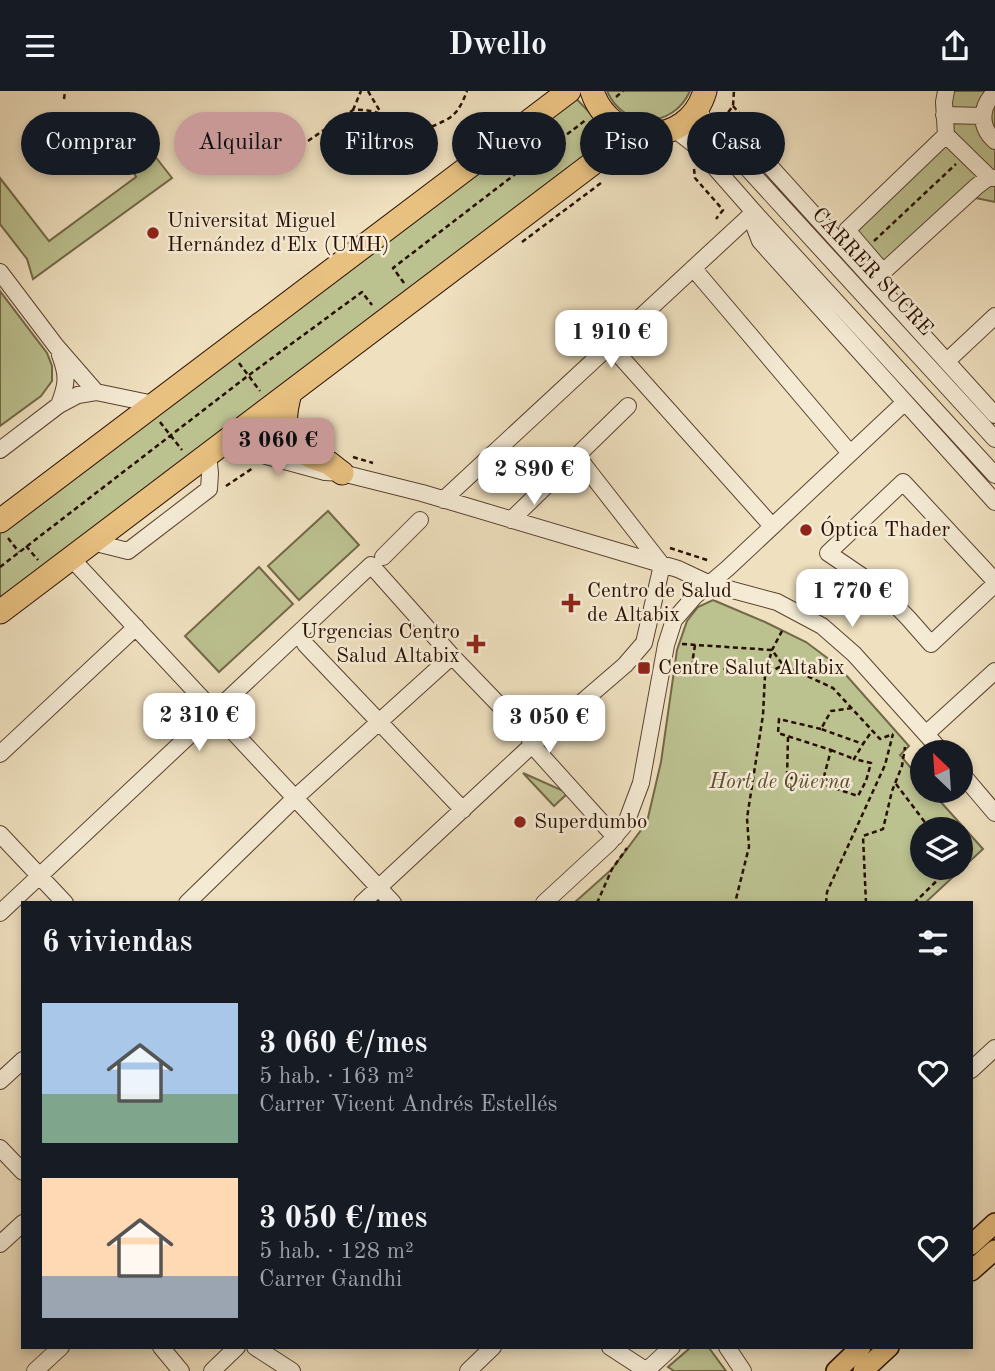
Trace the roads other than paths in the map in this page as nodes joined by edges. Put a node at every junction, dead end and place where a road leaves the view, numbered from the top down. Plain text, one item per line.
1 (569, 91) edge
2 (592, 91) edge
3 (946, 91) edge
4 (995, 92) edge
5 (701, 100) edge
6 (603, 112) edge
7 (944, 115) junction
8 (983, 116) junction
9 (674, 129) joint
10 (946, 135) junction
11 (995, 141) edge
12 (580, 173) edge
13 (762, 175) edge
14 (778, 175) edge
15 (992, 178) edge
16 (757, 215) junction
17 (693, 268) junction
18 (0, 272) edge
19 (995, 316) edge
20 (610, 345) junction
21 (56, 346) junction
22 (947, 361) junction
23 (96, 392) junction
24 (290, 393) junction
25 (904, 403) junction
26 (59, 405) junction
27 (628, 406) dead end
28 (154, 409) junction
29 (995, 415) edge
30 (995, 439) edge
31 (0, 450) edge
32 (206, 451) junction
33 (850, 453) junction
34 (577, 456) junction
35 (343, 463) junction
36 (995, 475) edge
37 (443, 500) junction
38 (995, 502) edge
39 (420, 520) dead end
40 (511, 520) junction
41 (772, 526) junction
42 (4, 529) edge
43 (71, 558) junction
44 (377, 561) junction
45 (662, 565) junction
46 (995, 583) edge
47 (710, 584) junction
48 (0, 611) edge
49 (136, 627) junction
50 (305, 644) dead end
51 (452, 656) junction
52 (995, 671) edge
53 (215, 712) junction
54 (380, 721) junction
55 (927, 733) junction
56 (933, 740) edge
57 (532, 745) junction
58 (0, 754) edge
59 (973, 787) edge
60 (295, 798) junction
61 (463, 810) junction
62 (995, 813) edge
63 (0, 834) edge
64 (615, 837) junction
65 (39, 876) junction
66 (378, 888) junction
67 (63, 901) edge
68 (189, 901) edge
69 (364, 901) edge
70 (391, 901) edge
71 (546, 901) edge
72 (0, 913) edge
73 (995, 1048) edge
74 (974, 1061) edge
75 (21, 1062) edge
76 (0, 1081) edge
77 (0, 1147) edge
78 (21, 1170) edge
79 (995, 1223) edge
80 (21, 1225) edge
81 (973, 1243) edge
82 (0, 1244) edge
83 (995, 1250) edge
84 (973, 1270) edge
85 (59, 1349) edge
86 (163, 1349) edge
87 (235, 1349) edge
88 (258, 1349) edge
89 (491, 1349) edge
90 (613, 1349) edge
91 (670, 1349) edge
92 (728, 1349) edge
93 (858, 1349) edge
94 (887, 1349) edge
95 (36, 1371) edge
96 (181, 1371) edge
97 (212, 1371) edge
98 (292, 1371) edge
99 (468, 1371) edge
100 (646, 1371) edge
101 (743, 1371) edge
102 (836, 1371) edge
103 (863, 1371) edge

1 - 28 highway
2 - 6 highway
3 - 7 street
4 - 8 street
5 - 9 highway
7 - 8 street
7 - 10 street
8 - 11 street
9 - 16 street
10 - 15 street
10 - 15 street
12 - 24 highway
13 - 30 street, CARRER SUCRE
14 - 22 street, CARRER SUCRE
16 - 17 street
16 - 25 street
16 - 36 street
17 - 20 street
17 - 33 street
18 - 21 street
19 - 22 street
20 - 37 street
20 - 41 street
21 - 23 street
21 - 26 street
22 - 29 street, CARRER SUCRE
23 - 26 street
23 - 28 street
24 - 32 highway
24 - 35 highway
25 - 33 street
25 - 38 street
26 - 31 street
27 - 34 street
28 - 42 highway
32 - 35 street
32 - 43 highway
33 - 41 street
34 - 40 street
34 - 45 street
35 - 37 street
37 - 40 street
39 - 44 street
40 - 45 street
41 - 47 street
43 - 48 highway
43 - 49 street
44 - 51 street
44 - 53 street
45 - 47 street
45 - 57 street
46 - 46 street
47 - 55 street
47 - 64 street
49 - 53 street
49 - 58 street
50 - 54 street
51 - 54 street
51 - 57 street
52 - 55 street
53 - 60 street
53 - 65 street
54 - 60 street
54 - 61 street
55 - 56 street
57 - 61 street
57 - 64 street
59 - 62 street
60 - 66 street
60 - 68 street
61 - 66 street
63 - 65 street
64 - 71 street
65 - 67 street
65 - 72 street
66 - 69 street
66 - 70 street
73 - 74 street
75 - 76 street
77 - 78 street
79 - 81 main road
80 - 82 street
83 - 84 main road
85 - 95 street
86 - 96 street
87 - 97 street
88 - 98 street
89 - 99 street
90 - 100 street
91 - 100 street
92 - 101 street
93 - 102 main road
94 - 103 main road

